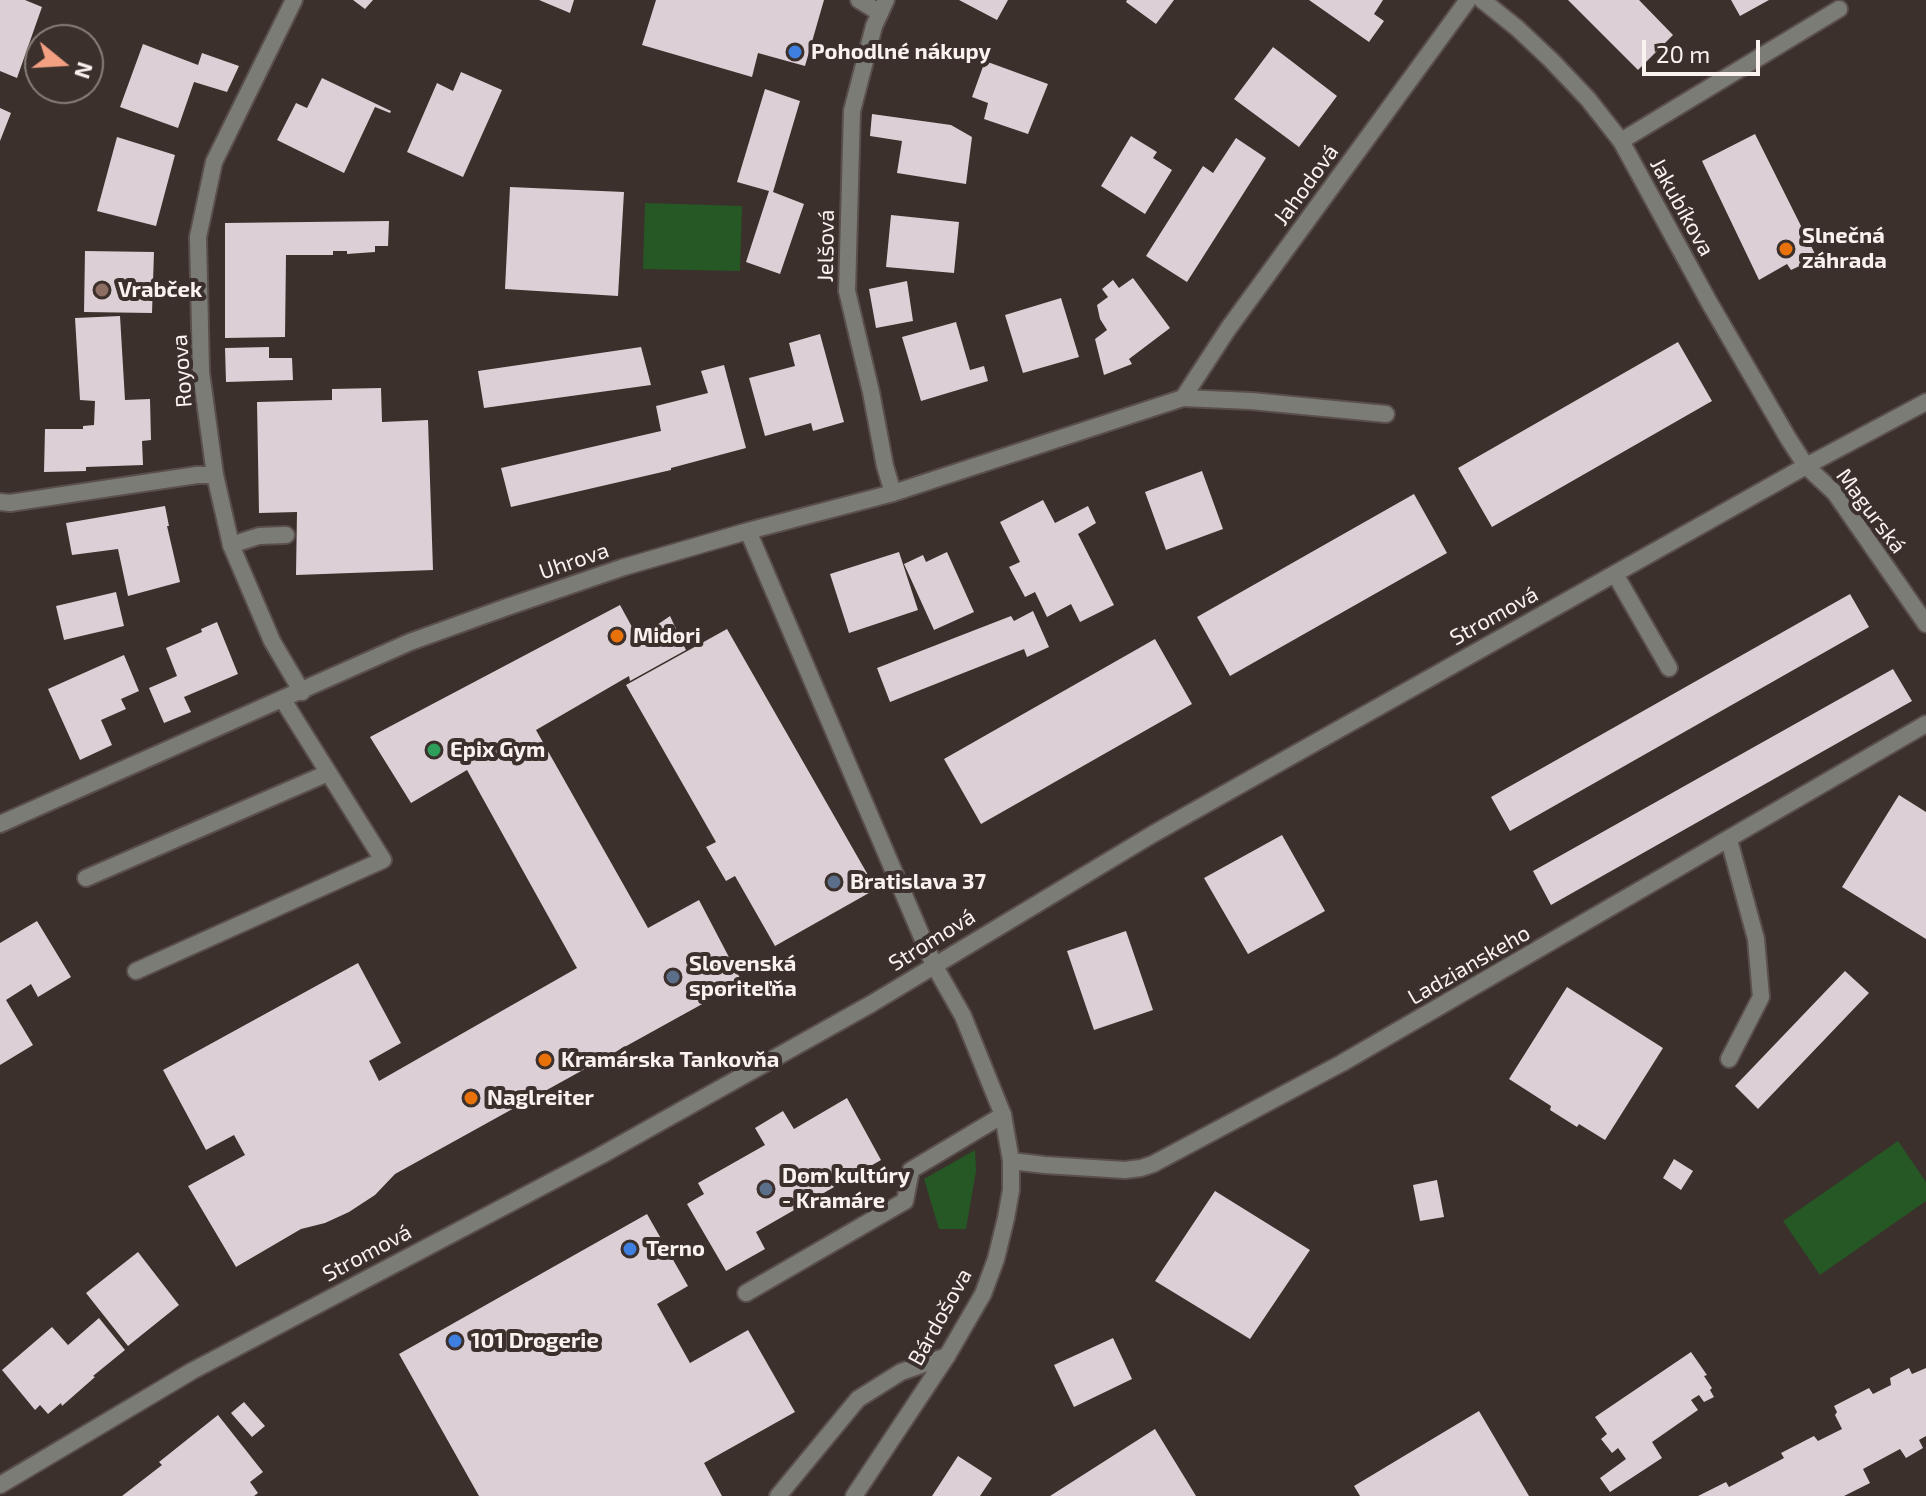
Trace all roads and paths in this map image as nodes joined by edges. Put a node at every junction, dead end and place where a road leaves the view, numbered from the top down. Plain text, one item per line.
1 (294, 0) edge
2 (859, 0) edge
3 (1468, 0) edge
4 (1482, 0) edge
5 (883, 7) edge
6 (1839, 9) dead end
7 (1621, 141) junction
8 (1183, 398) junction
9 (1926, 402) edge
10 (1386, 414) dead end
11 (1806, 466) junction
12 (215, 475) junction
13 (893, 493) junction
14 (0, 502) edge
15 (748, 531) junction
16 (286, 535) dead end
17 (231, 545) junction
18 (1615, 574) junction
19 (1926, 624) edge
20 (1669, 668) dead end
21 (302, 692) junction
22 (283, 700) junction
23 (1926, 724) edge
24 (328, 773) junction
25 (0, 824) edge
26 (1729, 840) junction
27 (86, 878) dead end
28 (934, 965) junction
29 (136, 971) dead end
30 (1729, 1059) dead end
31 (1003, 1115) junction
32 (1011, 1161) junction
33 (746, 1293) dead end
34 (947, 1356) junction
35 (0, 1485) edge
36 (778, 1496) edge
37 (854, 1496) edge

1 - 12 street, Royova
2 - 5 street
3 - 8 street, Jahodová
4 - 7 street, Jakubíkova
5 - 13 street, Jelšová
6 - 7 street
7 - 11 street, Jakubíkova
8 - 10 street
8 - 13 street, Uhrova
9 - 11 street, Stromová
11 - 18 street, Stromová
11 - 19 street, Magurská
12 - 14 street
12 - 17 street, Royova
13 - 15 street, Uhrova
15 - 21 street, Uhrova
15 - 28 street
16 - 17 street
17 - 21 street, Royova
18 - 20 street
18 - 28 street, Stromová
21 - 22 street, Uhrova
22 - 24 street
22 - 25 street, Uhrova
23 - 26 street, Ladzianskeho
24 - 27 street
24 - 29 street
26 - 30 street
26 - 32 street, Ladzianskeho
28 - 31 street, Bárdošova
28 - 35 street, Stromová
31 - 32 street, Bárdošova
31 - 33 street
32 - 34 street, Bárdošova
34 - 36 street
34 - 37 street, Bárdošova

